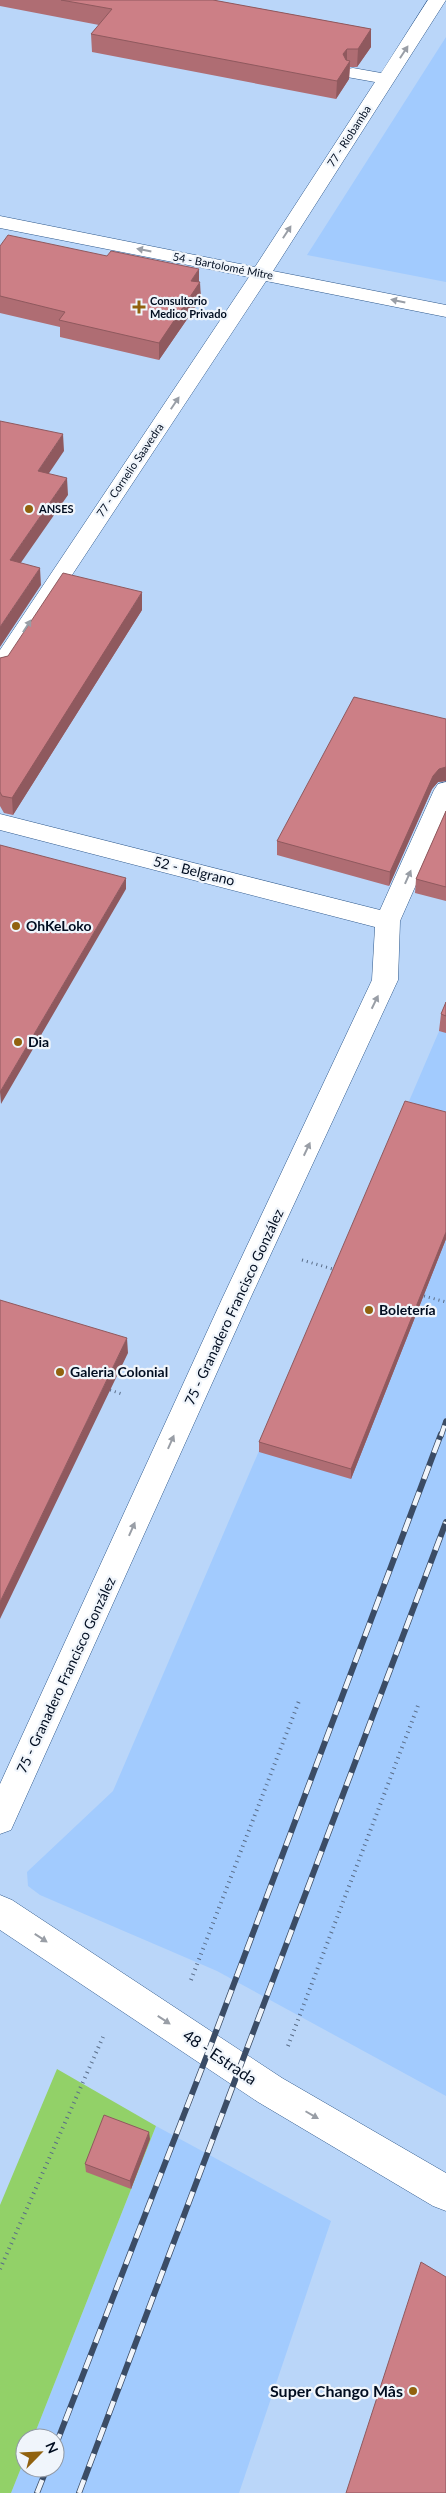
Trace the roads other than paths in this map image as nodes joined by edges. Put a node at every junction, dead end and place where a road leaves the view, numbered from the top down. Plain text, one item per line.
1 (437, 0) edge
2 (354, 73) dead end
3 (386, 79) junction
4 (0, 222) edge
5 (260, 273) junction
6 (446, 311) edge
7 (0, 667) edge
8 (446, 790) edge
9 (0, 822) edge
10 (388, 921) junction
11 (0, 1819) edge
12 (0, 1911) edge
13 (446, 2193) edge

3 -> 1 street, 77 - Riobamba
2 - 3 street
5 -> 3 street, 77 - Riobamba
5 -> 4 street, 54 - Bartolomé Mitre
6 -> 5 street, 54 - Bartolomé Mitre
7 -> 5 street, 77 - Cornelio Saavedra
10 -> 8 street, 75 - Granadero Francisco González
9 - 10 street, 52 - Belgrano
11 -> 10 street, 75 - Granadero Francisco González
12 -> 13 street, 48 - Estrada

